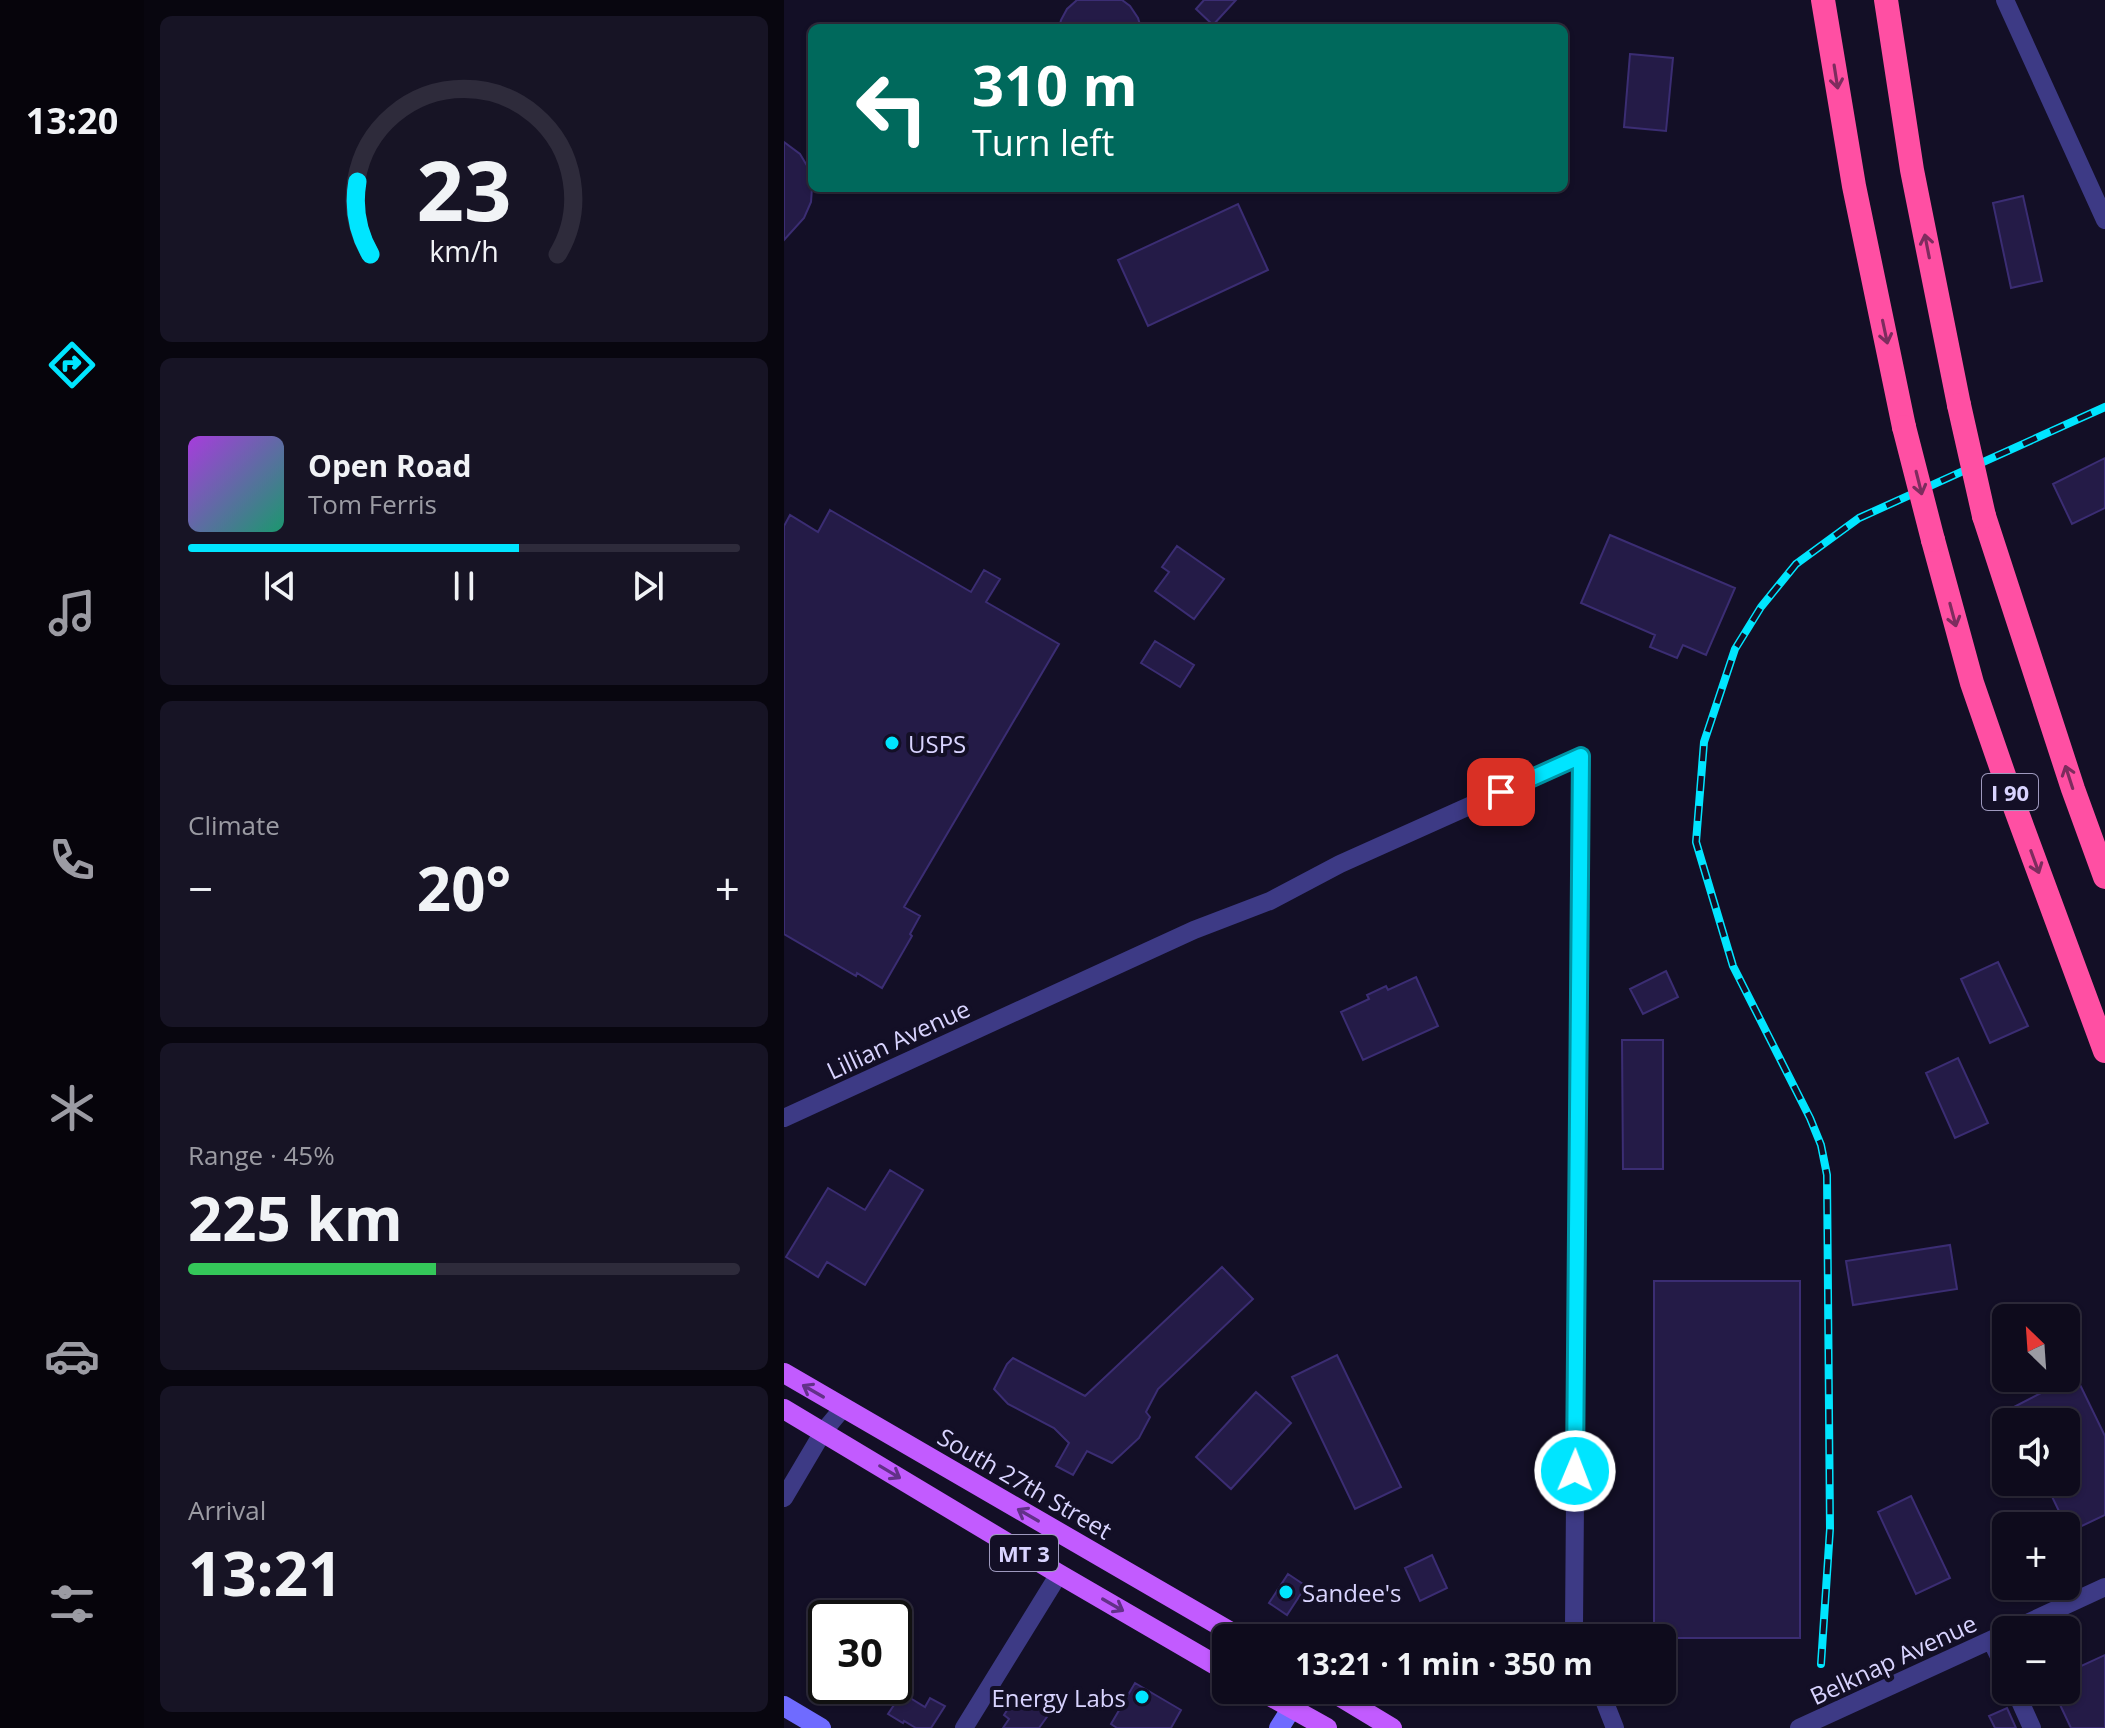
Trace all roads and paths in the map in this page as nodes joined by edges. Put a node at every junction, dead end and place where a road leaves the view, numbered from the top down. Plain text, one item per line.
1 (1823, 0) edge
2 (1886, 0) edge
3 (2005, 0) edge
4 (2105, 220) edge
5 (2105, 877) edge
6 (2104, 1046) edge
7 (784, 1118) edge
8 (784, 1373) edge
9 (843, 1408) junction
10 (784, 1409) edge
11 (823, 1432) junction
12 (784, 1498) edge
13 (1059, 1574) junction
14 (2105, 1587) edge
15 (2042, 1616) edge
16 (1217, 1624) edge
17 (1574, 1624) edge
18 (1992, 1639) edge
19 (1212, 1663) edge
20 (1283, 1704) edge
21 (1294, 1704) edge
22 (1352, 1704) edge
23 (1606, 1704) edge
24 (2021, 1704) edge
25 (784, 1706) edge
26 (1291, 1709) junction
27 (821, 1728) edge
28 (964, 1728) edge
29 (1279, 1728) edge
30 (1327, 1728) edge
31 (1392, 1728) edge
32 (1615, 1728) edge
33 (1799, 1728) edge
34 (2032, 1728) edge

1 -> 6 highway, I 90, bridge
5 -> 2 highway, I 90, bridge
3 - 4 street
7 - 17 street, Lillian Avenue
9 -> 8 main road, South 27th Street
9 - 11 street
16 -> 9 main road, South 27th Street
10 - 11 main road, MT 3
11 - 12 street
11 -> 13 main road, MT 3
13 -> 19 main road, MT 3
13 - 28 street
14 - 15 street, Belknap Avenue
18 - 33 street, Belknap Avenue
20 - 26 main road
21 - 26 main road
22 - 31 main road
23 - 32 street
24 - 34 street
25 - 27 main road
26 - 29 main road
26 - 30 main road

